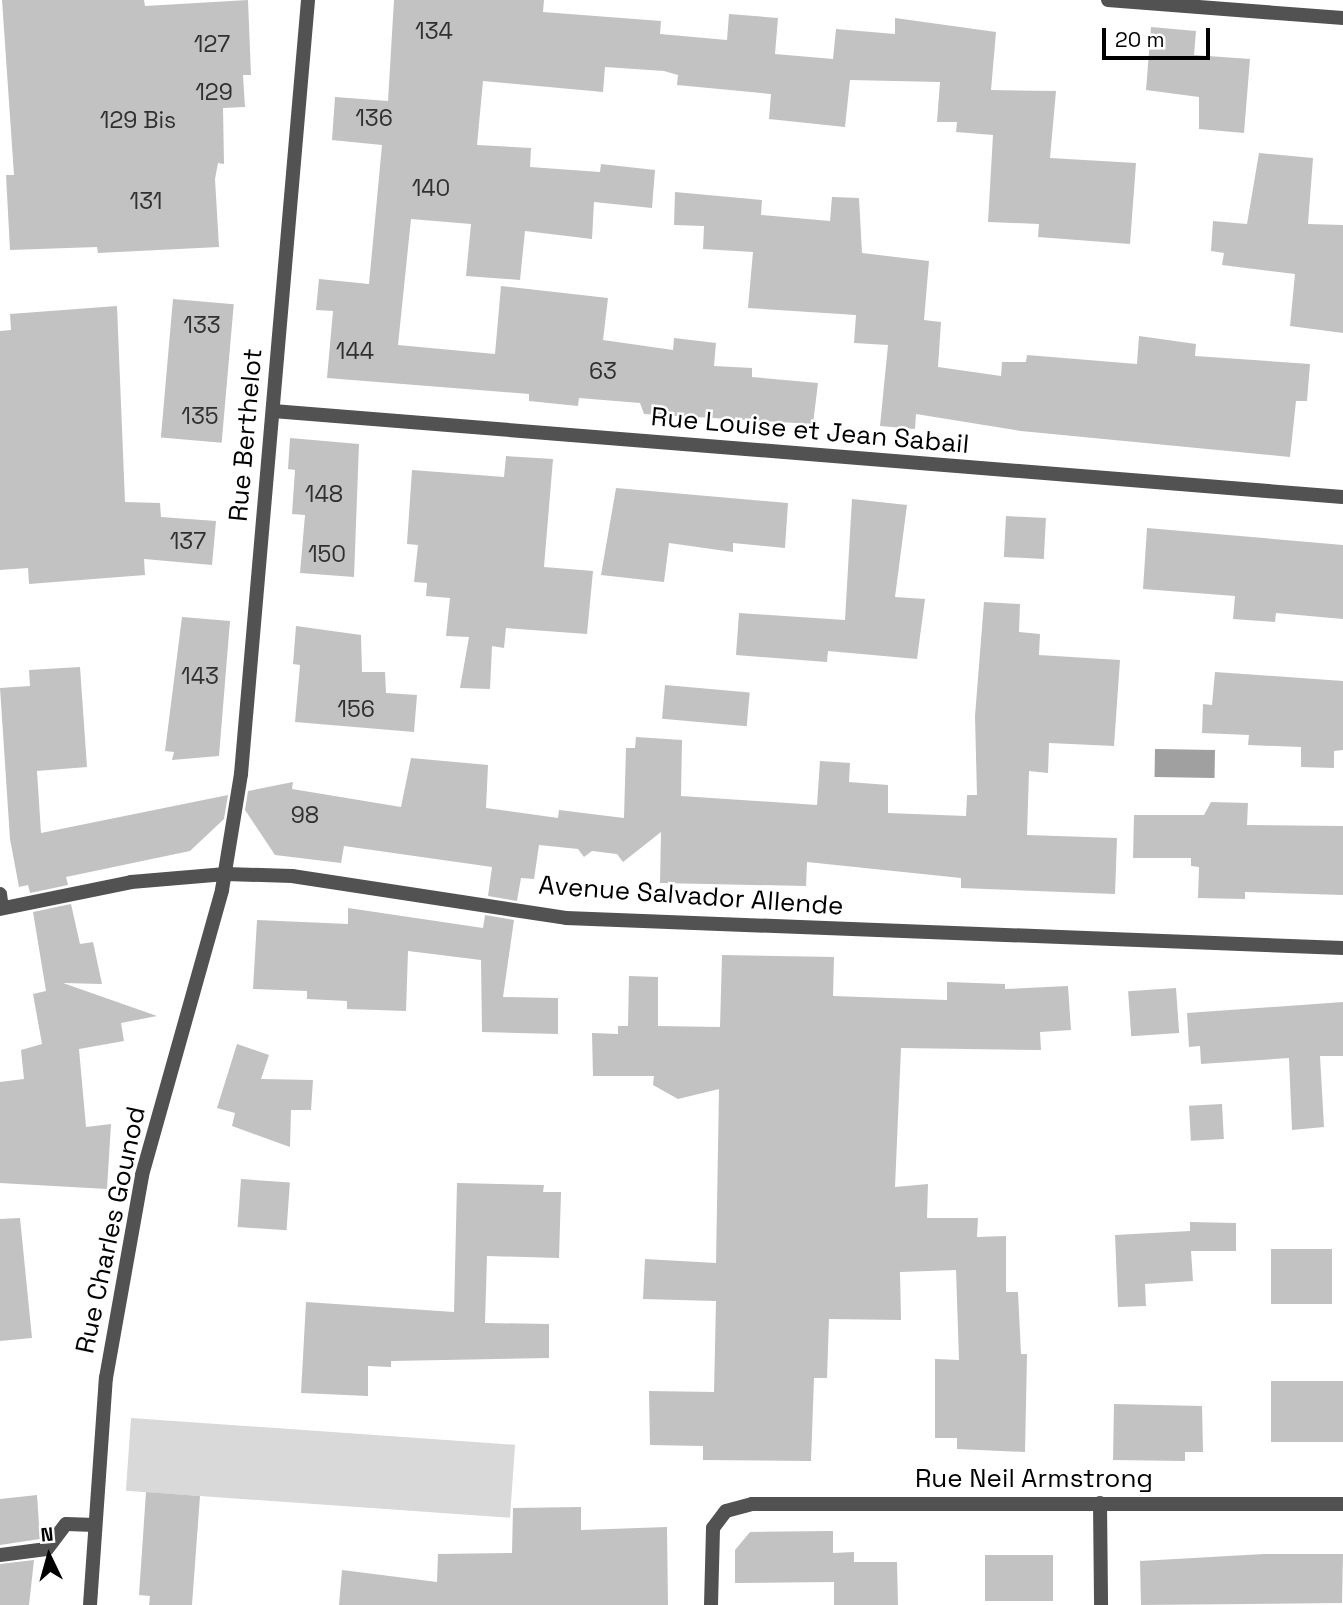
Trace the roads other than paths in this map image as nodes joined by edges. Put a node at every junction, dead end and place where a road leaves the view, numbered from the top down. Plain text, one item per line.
1 (308, 0) edge
2 (1108, 0) edge
3 (1343, 18) edge
4 (273, 411) junction
5 (1343, 497) edge
6 (226, 874) junction
7 (1, 904) edge
8 (1343, 948) edge
9 (1100, 1503) junction
10 (1343, 1504) edge
11 (95, 1525) junction
12 (0, 1555) edge
13 (90, 1605) edge
14 (711, 1605) edge
15 (1101, 1605) edge

1 - 4 street, Rue Berthelot
2 - 3 street
4 - 5 street, Rue Louise et Jean Sabail
4 - 6 street, Rue Berthelot
6 - 7 street, Avenue Salvador Allende
6 - 8 street, Avenue Salvador Allende
6 - 11 street, Rue Charles Gounod
9 - 10 street, Rue Neil Armstrong
9 - 14 street, Rue Neil Armstrong
9 - 15 street
11 - 12 street
11 - 13 street, Rue Charles Gounod

